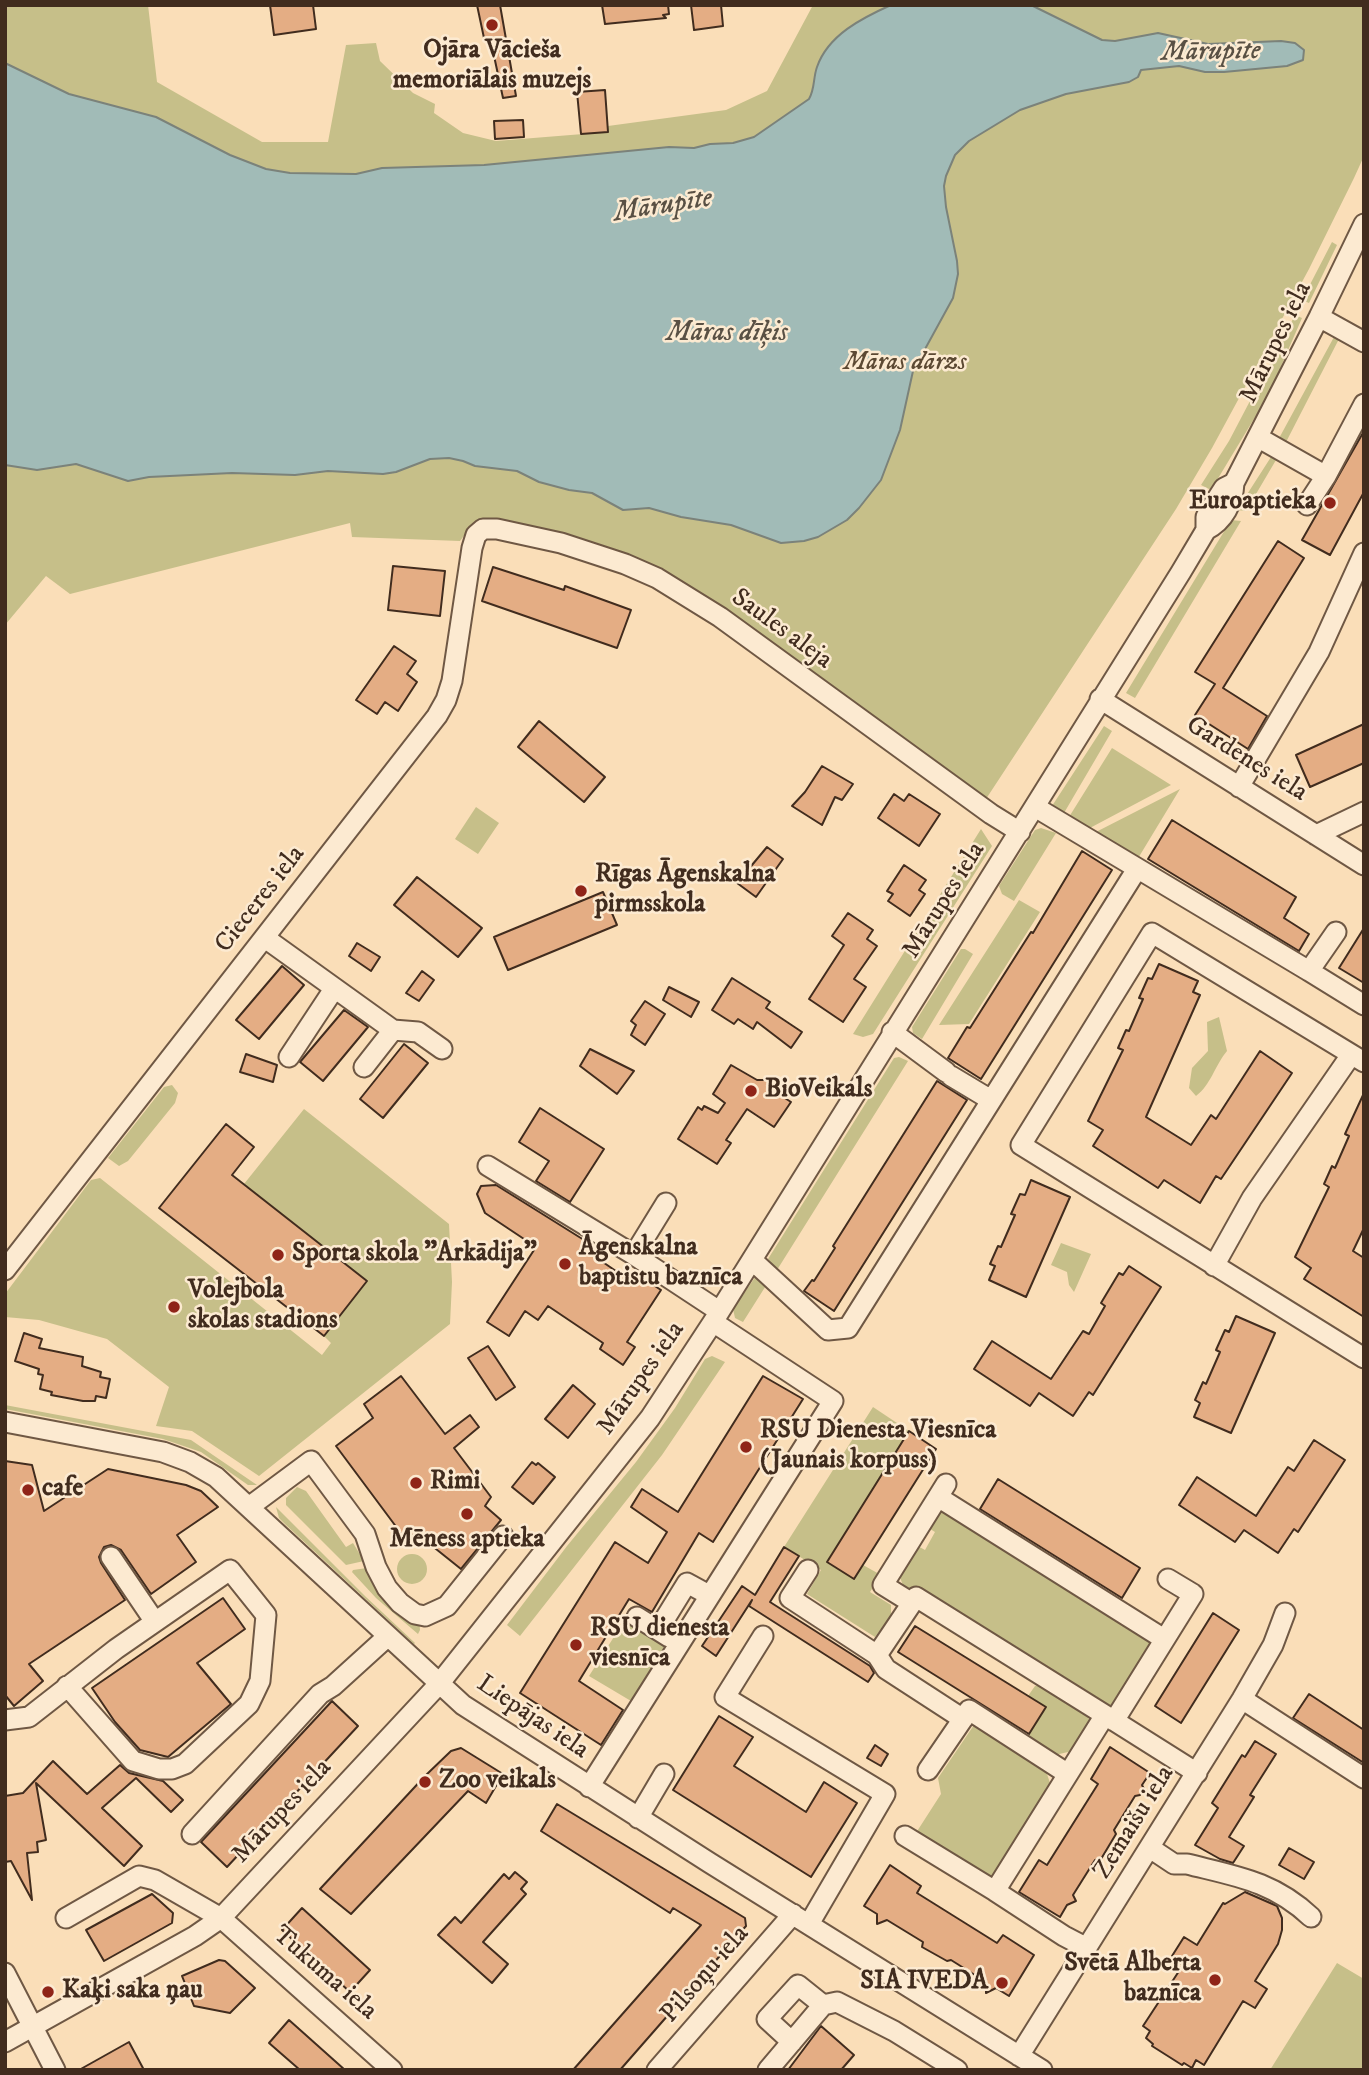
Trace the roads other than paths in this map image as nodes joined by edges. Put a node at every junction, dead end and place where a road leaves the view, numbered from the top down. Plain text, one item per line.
1 (1364, 224) edge
2 (1357, 257) edge
3 (1320, 317) junction
4 (1364, 342) edge
5 (1364, 404) edge
6 (1259, 438) junction
7 (1326, 476) junction
8 (1307, 505) dead end
9 (483, 530) joint
10 (1364, 554) edge
11 (1100, 699) junction
12 (1239, 787) junction
13 (1035, 807) junction
14 (1364, 812) edge
15 (1020, 832) junction
16 (1316, 835) junction
17 (1364, 865) edge
18 (1137, 869) junction
19 (1336, 932) dead end
20 (265, 938) junction
21 (1309, 971) junction
22 (334, 989) junction
23 (1364, 1005) edge
24 (393, 1030) junction
25 (892, 1032) junction
26 (442, 1049) dead end
27 (289, 1057) dead end
28 (1357, 1058) edge
29 (364, 1067) dead end
30 (991, 1100) junction
31 (488, 1166) dead end
32 (666, 1203) dead end
33 (634, 1255) junction
34 (752, 1259) junction
35 (1214, 1266) junction
36 (5, 1270) edge
37 (716, 1317) junction
38 (1364, 1358) edge
39 (5, 1422) edge
40 (249, 1507) junction
41 (503, 1536) dead end
42 (111, 1557) dead end
43 (808, 1570) dead end
44 (1168, 1579) dead end
45 (709, 1595) junction
46 (912, 1603) junction
47 (1284, 1613) dead end
48 (637, 1617) dead end
49 (155, 1622) junction
50 (658, 1630) junction
51 (763, 1636) dead end
52 (387, 1637) junction
53 (1164, 1639) junction
54 (679, 1643) junction
55 (877, 1655) junction
56 (439, 1684) junction
57 (67, 1686) junction
58 (1242, 1699) junction
59 (1110, 1718) junction
60 (963, 1719) junction
61 (5, 1720) edge
62 (928, 1769) dead end
63 (1068, 1773) junction
64 (1197, 1773) junction
65 (664, 1774) dead end
66 (1364, 1778) edge
67 (589, 1787) junction
68 (638, 1818) junction
69 (192, 1834) dead end
70 (905, 1836) dead end
71 (1150, 1848) junction
72 (995, 1891) junction
73 (1311, 1917) dead end
74 (66, 1918) dead end
75 (221, 1918) junction
76 (801, 1919) junction
77 (1087, 1948) junction
78 (5, 1973) edge
79 (823, 2006) junction
80 (33, 2027) junction
81 (5, 2042) edge
82 (792, 2042) junction
83 (1019, 2056) junction
84 (55, 2070) edge
85 (392, 2070) edge
86 (657, 2070) edge
87 (768, 2070) edge
88 (957, 2070) edge
89 (1042, 2070) edge

1 - 2 street, Mārupes iela
2 - 3 street, Mārupes iela
3 - 4 street
3 - 6 street, Mārupes iela
5 - 7 street
6 - 7 street
6 - 11 street, Mārupes iela
7 - 8 street
9 - 15 street, Saules aleja
9 - 20 street, Cieceres iela
10 - 12 street
11 - 12 street, Gardenes iela
11 - 13 street, Mārupes iela
12 - 16 street, Gardenes iela
13 - 15 street, Mārupes iela
13 - 18 street
14 - 16 street
15 - 25 street, Mārupes iela
16 - 17 street, Gardenes iela
18 - 21 street
18 - 30 street
19 - 21 street
20 - 22 street
20 - 36 street, Cieceres iela
21 - 23 street
22 - 24 street
22 - 27 street
24 - 26 street
24 - 29 street
25 - 30 street
25 - 34 street, Mārupes iela
28 - 35 street
28 - 35 street
30 - 34 street
31 - 33 street
32 - 33 street
33 - 37 street
34 - 37 street, Mārupes iela
35 - 38 street
37 - 45 street
37 - 56 street, Mārupes iela
39 - 40 street, Liepājas iela
40 - 41 street
40 - 52 street, Liepājas iela
42 - 49 street
43 - 55 street
44 - 53 street
45 - 50 street
45 - 54 street
46 - 53 street
46 - 55 street
46 - 59 street
47 - 58 street, Zemaišu iela
48 - 50 street
49 - 57 street
49 - 57 street
50 - 54 street
51 - 76 street, Pilsoņu iela
52 - 56 street, Liepājas iela
52 - 69 street
53 - 59 street
54 - 67 street
55 - 60 street
56 - 67 street, Liepājas iela
56 - 75 street, Mārupes iela
57 - 61 street
58 - 64 street, Zemaišu iela
58 - 66 street
59 - 63 street
59 - 64 street
60 - 62 street
60 - 63 street
63 - 72 street
64 - 71 street, Zemaišu iela
65 - 68 street
67 - 68 street, Liepājas iela
68 - 76 street, Liepājas iela
70 - 72 street
71 - 73 street
71 - 77 street, Zemaišu iela
72 - 77 street
74 - 75 street, Tukuma iela
75 - 80 street, Mārupes iela
75 - 85 street, Tukuma iela
76 - 83 street, Liepājas iela
76 - 86 street, Pilsoņu iela
77 - 83 street, Zemaišu iela
78 - 80 street
79 - 82 street
79 - 82 street
79 - 88 street
80 - 81 street, Mārupes iela
80 - 84 street
82 - 87 street
83 - 89 street, Liepājas iela

